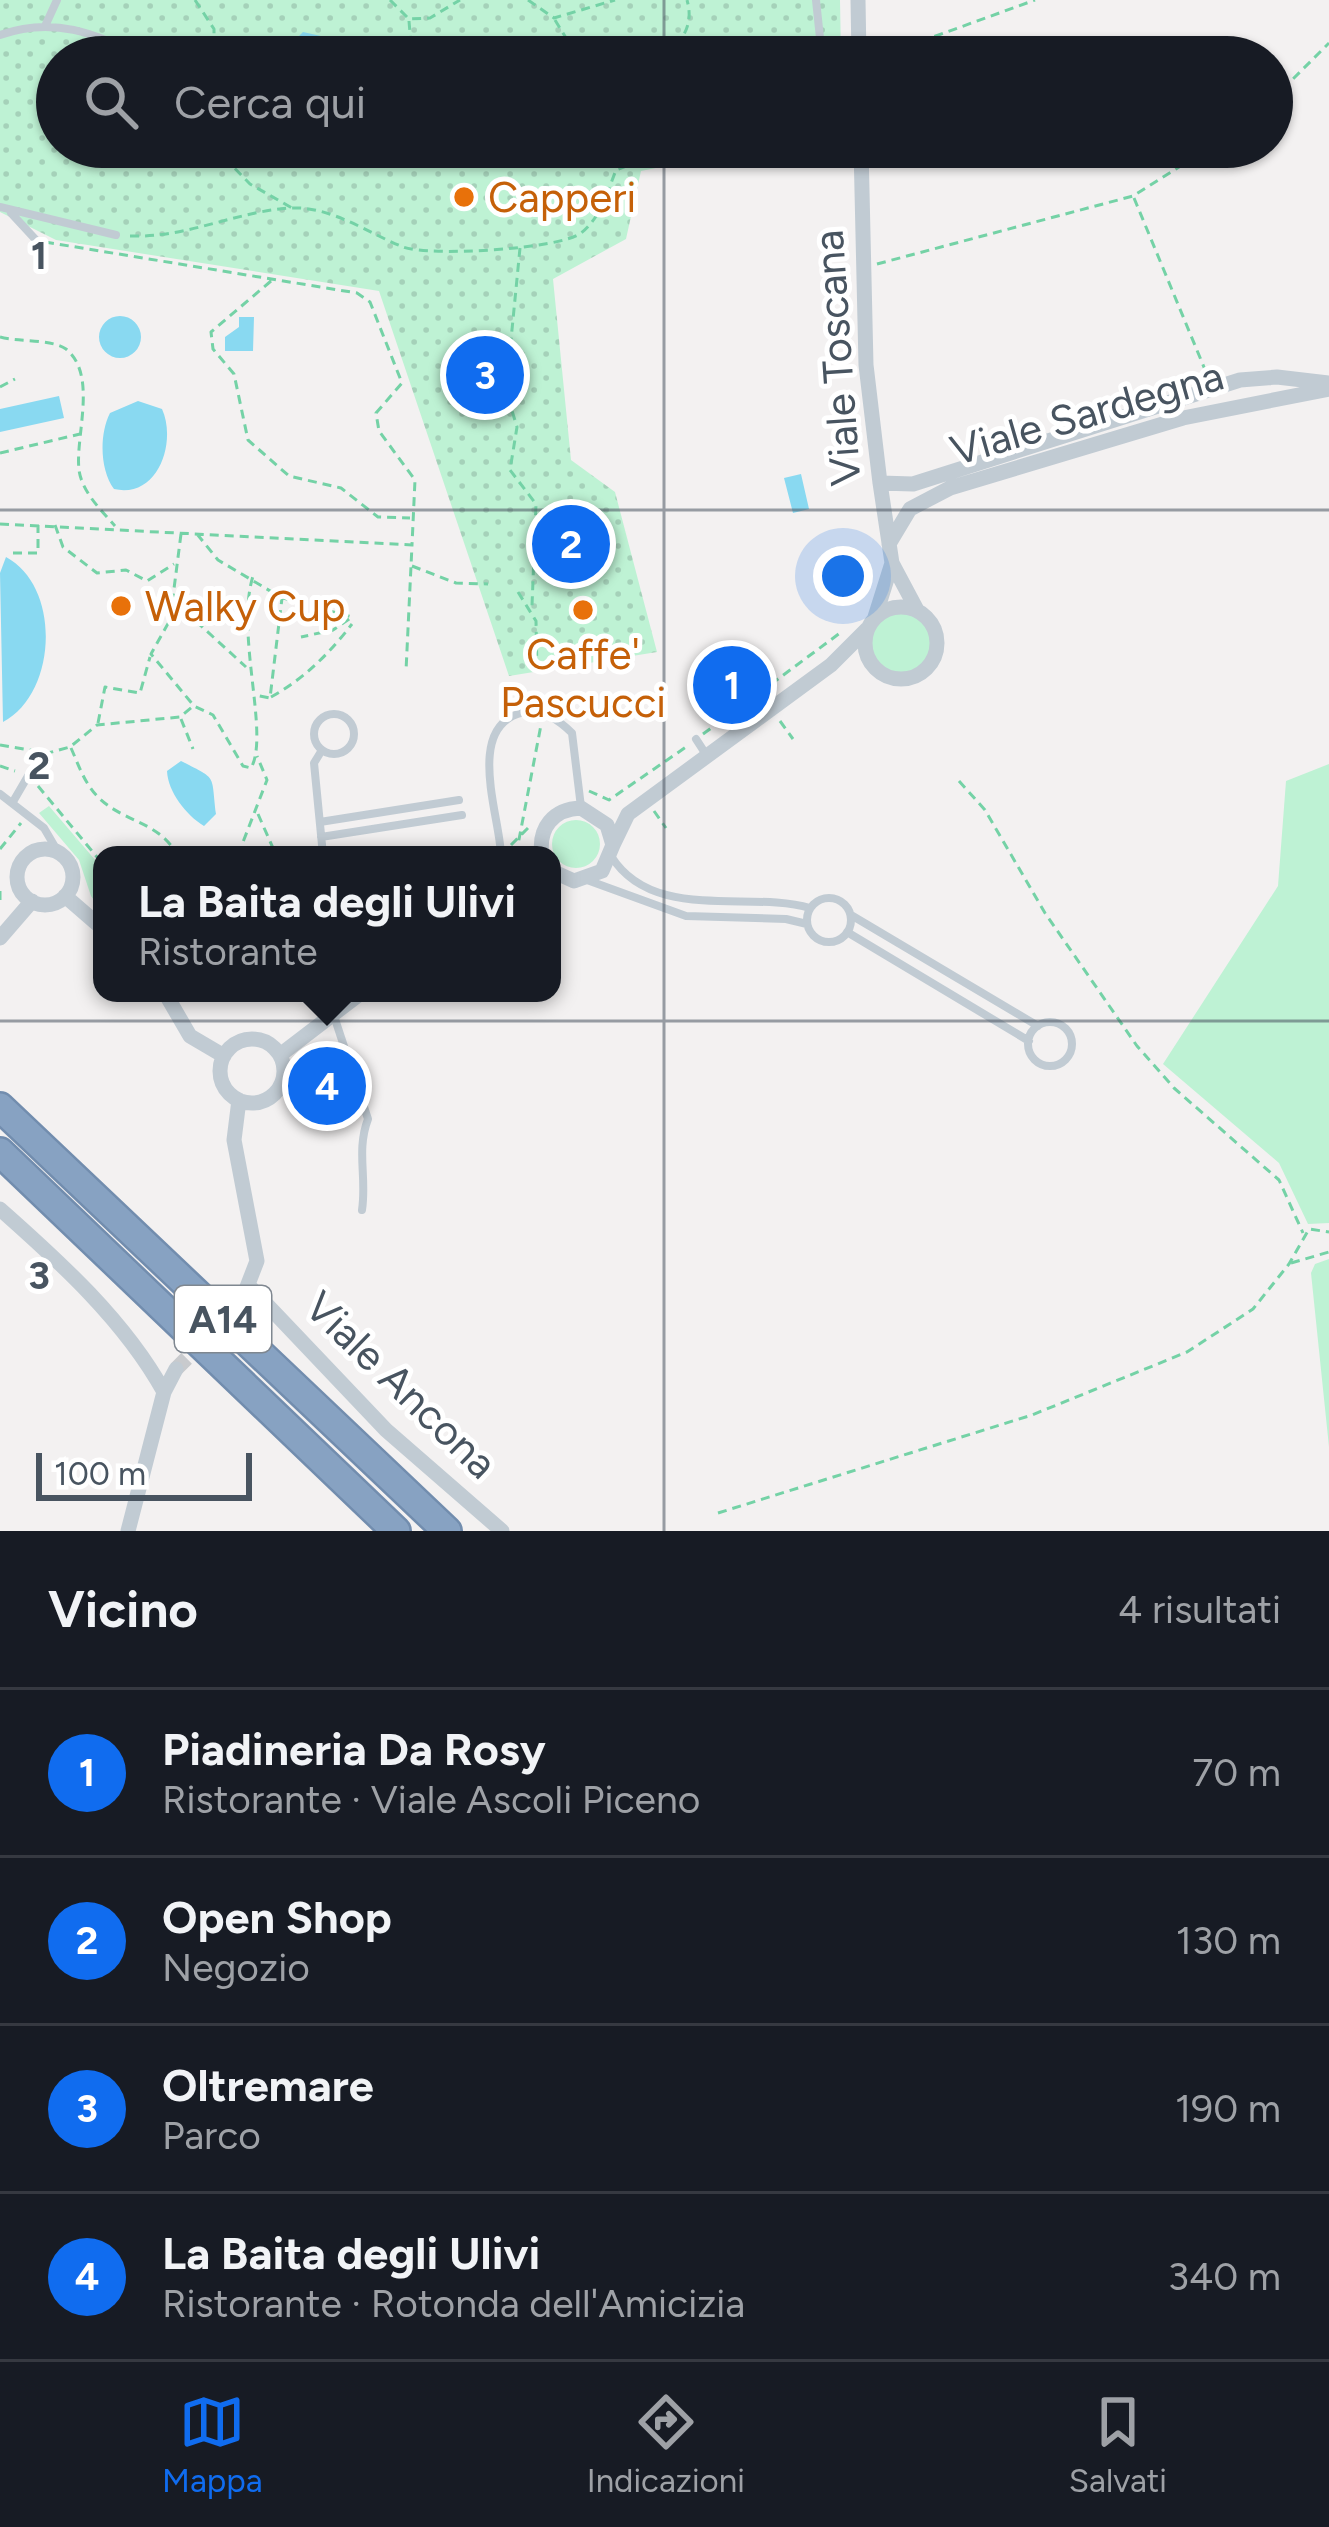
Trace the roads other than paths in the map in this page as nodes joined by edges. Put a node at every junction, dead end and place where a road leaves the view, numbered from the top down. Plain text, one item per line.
1 (56, 0) edge
2 (816, 0) edge
3 (858, 0) edge
4 (46, 24) junction
5 (0, 35) edge
6 (97, 36) edge
7 (820, 36) edge
8 (859, 36) edge
9 (861, 168) edge
10 (0, 207) edge
11 (10, 212) junction
12 (116, 236) road end
13 (36, 240) road end
14 (1329, 386) edge
15 (880, 483) junction
16 (889, 544) junction
17 (892, 563) junction
18 (917, 610) junction
19 (871, 623) junction
20 (832, 665) junction
21 (874, 667) junction
22 (738, 709) road end
23 (748, 726) junction
24 (697, 740) road end
25 (322, 750) junction
26 (707, 756) junction
27 (28, 776) dead end
28 (0, 794) edge
29 (14, 800) junction
30 (459, 800) dead end
31 (580, 800) junction
32 (628, 814) junction
33 (462, 815) dead end
34 (320, 822) junction
35 (539, 822) junction
36 (321, 837) junction
37 (322, 846) edge
38 (500, 846) edge
39 (533, 846) edge
40 (541, 846) edge
41 (612, 850) junction
42 (58, 852) junction
43 (0, 854) edge
44 (20, 864) junction
45 (561, 874) edge
46 (580, 880) junction
47 (561, 881) edge
48 (65, 896) junction
49 (32, 902) junction
50 (810, 908) junction
51 (850, 915) junction
52 (93, 920) edge
53 (807, 924) junction
54 (848, 932) junction
55 (0, 938) edge
56 (170, 1002) edge
57 (333, 1002) edge
58 (351, 1002) edge
59 (334, 1016) junction
60 (1038, 1026) junction
61 (1029, 1041) junction
62 (280, 1055) junction
63 (224, 1056) junction
64 (239, 1100) junction
65 (0, 1107) edge
66 (0, 1153) edge
67 (0, 1209) edge
68 (362, 1210) dead end
69 (250, 1288) junction
70 (240, 1306) tunnel mouth
71 (176, 1369) tunnel mouth
72 (164, 1392) junction
73 (128, 1531) edge
74 (396, 1531) edge
75 (447, 1531) edge
76 (502, 1531) edge

1 - 4 lane
2 - 7 lane
3 - 8 street
4 - 5 lane
4 - 6 lane
9 - 15 street, Viale Toscana
10 - 11 lane
11 - 12 lane
11 - 13 lane
14 - 15 street, Viale Sardegna
14 - 16 street, Viale Sardegna
15 - 16 street, Viale Toscana
16 - 17 street, Viale Toscana
17 - 18 street, Viale Toscana
17 - 19 street, Viale Toscana
18 - 19 street
18 - 21 street
19 - 20 street
19 - 21 street
20 - 21 street
20 - 23 street
22 - 23 lane
23 - 26 street
24 - 26 lane
25 - 25 lane
25 - 34 lane
26 - 32 street
27 - 29 lane
28 - 29 lane
29 - 42 lane
30 - 34 lane
31 - 32 street
31 - 35 street
31 - 38 lane
31 - 41 street
32 - 41 street
33 - 36 lane
34 - 36 lane
35 - 39 street
35 - 40 street
36 - 37 lane
41 - 46 street
41 - 50 lane
42 - 44 street
42 - 48 street
43 - 44 street
44 - 49 street
45 - 46 street
46 - 47 street
46 - 53 lane
48 - 49 street
48 - 52 street
49 - 55 street
50 - 51 lane
50 - 53 lane
51 - 54 lane
51 - 60 lane
53 - 54 lane
54 - 61 lane
56 - 63 street
57 - 59 lane
58 - 59 street
59 - 62 street
59 - 68 lane
60 - 61 lane
60 - 61 lane
62 - 63 street
62 - 64 street
63 - 64 street
64 - 69 street
65 - 75 highway, A14
66 - 74 highway, A14
67 - 72 street
69 - 70 street
69 - 76 street, Viale Ancona
71 - 72 street
72 - 73 street

